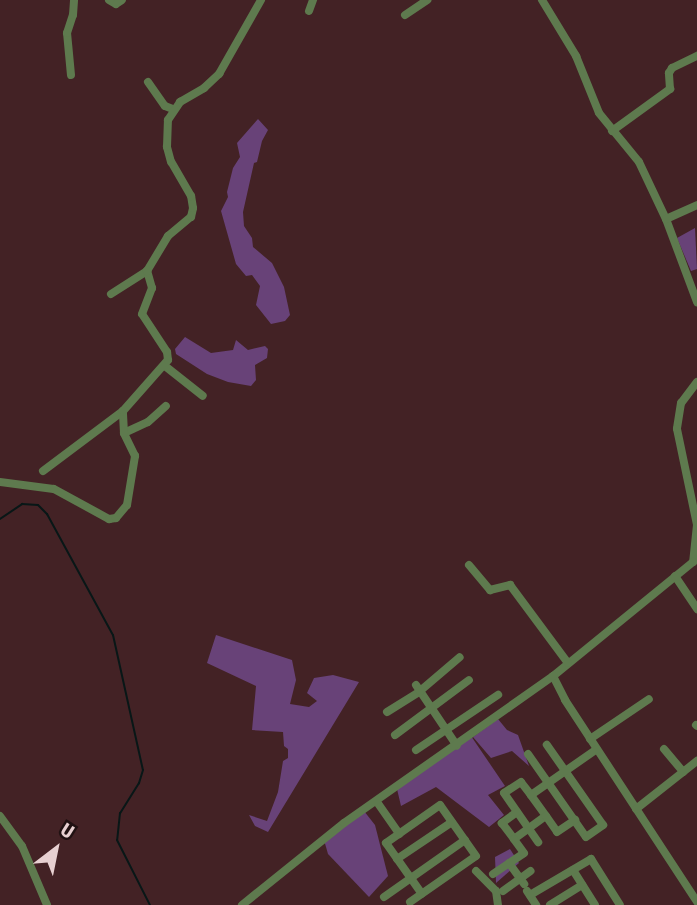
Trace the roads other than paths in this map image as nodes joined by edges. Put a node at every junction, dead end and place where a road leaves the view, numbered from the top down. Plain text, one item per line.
1 (74, 0) edge
2 (109, 0) edge
3 (121, 0) edge
4 (261, 0) edge
5 (313, 0) edge
6 (427, 0) edge
7 (542, 0) edge
8 (309, 12) dead end
9 (405, 15) dead end
10 (697, 56) edge
11 (71, 75) dead end
12 (148, 82) dead end
13 (173, 108) junction
14 (612, 131) junction
15 (697, 205) edge
16 (666, 219) junction
17 (148, 271) junction
18 (111, 294) dead end
19 (697, 302) edge
20 (165, 366) junction
21 (697, 382) edge
22 (203, 396) dead end
23 (166, 406) dead end
24 (123, 411) junction
25 (124, 433) junction
26 (43, 471) dead end
27 (0, 482) edge
28 (470, 565) dead end
29 (675, 576) junction
30 (697, 609) edge
31 (460, 657) dead end
32 (568, 663) junction
33 (553, 676) junction
34 (469, 680) dead end
35 (418, 688) junction
36 (498, 695) dead end
37 (649, 699) dead end
38 (433, 710) junction
39 (387, 712) dead end
40 (447, 730) junction
41 (395, 736) dead end
42 (590, 739) junction
43 (547, 745) dead end
44 (457, 746) junction
45 (597, 749) junction
46 (664, 749) dead end
47 (416, 750) dead end
48 (528, 754) dead end
49 (697, 761) edge
50 (566, 771) junction
51 (683, 772) junction
52 (549, 783) junction
53 (531, 795) junction
54 (377, 802) junction
55 (636, 809) junction
56 (517, 812) junction
57 (0, 816) edge
58 (546, 817) junction
59 (575, 820) junction
60 (452, 822) junction
61 (529, 828) junction
62 (399, 834) junction
63 (514, 839) junction
64 (465, 840) junction
65 (538, 842) dead end
66 (397, 859) junction
67 (509, 863) junction
68 (476, 870) dead end
69 (573, 870) junction
70 (531, 871) dead end
71 (493, 874) dead end
72 (411, 878) junction
73 (550, 884) junction
74 (582, 885) junction
75 (525, 887) junction
76 (503, 891) dead end
77 (422, 894) junction
78 (384, 897) dead end
79 (560, 899) junction
80 (410, 902) dead end
81 (697, 902) edge
82 (47, 905) edge
83 (242, 905) edge
84 (498, 905) edge
85 (536, 905) edge
86 (550, 905) edge
87 (594, 905) edge
88 (620, 905) edge

1 - 11 street
2 - 3 street
4 - 13 street
5 - 8 street
6 - 9 street
7 - 14 street
10 - 14 street
12 - 13 street
13 - 17 street
14 - 16 street
15 - 16 street
16 - 19 street
17 - 18 street
17 - 20 street
20 - 22 street
20 - 24 street
21 - 29 street
23 - 25 street
24 - 25 street
24 - 26 street
25 - 27 street
28 - 32 street
29 - 30 street
29 - 32 street
31 - 35 street
32 - 33 street
33 - 42 street
33 - 44 street
34 - 38 street
35 - 38 street
35 - 39 street
36 - 40 street
37 - 42 street
38 - 40 street
38 - 41 street
40 - 44 street
40 - 47 street
42 - 45 street
43 - 50 street
44 - 54 street
45 - 50 street
45 - 55 street
46 - 51 street
48 - 52 street
49 - 51 street
50 - 52 street
50 - 59 street
51 - 55 street
52 - 53 street
52 - 59 street
53 - 56 street
53 - 58 street
54 - 62 street
54 - 83 street
55 - 81 street
56 - 61 street
56 - 63 street
57 - 82 street
58 - 59 street
58 - 61 street
60 - 62 street
60 - 64 street
60 - 66 street
61 - 63 street
61 - 65 street
62 - 66 street
63 - 67 street
64 - 72 street
64 - 77 street
66 - 72 street
67 - 71 street
67 - 75 street
68 - 84 street
69 - 73 street
69 - 74 street
69 - 88 street
70 - 75 street
72 - 77 street
72 - 78 street
73 - 75 street
73 - 79 street
74 - 79 street
74 - 87 street
75 - 76 street
75 - 85 street
77 - 80 street
79 - 86 street

